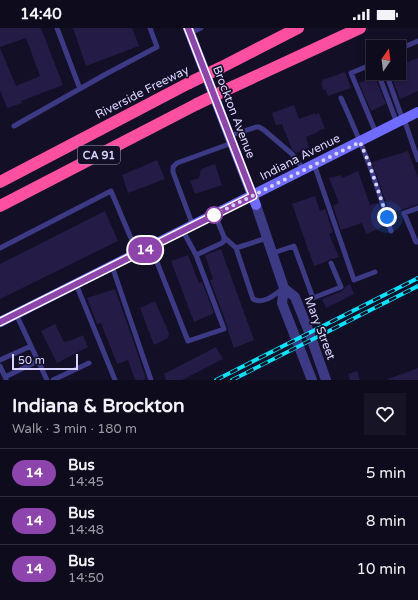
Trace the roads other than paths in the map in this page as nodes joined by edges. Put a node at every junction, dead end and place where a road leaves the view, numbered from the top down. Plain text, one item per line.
1 (58, 28) edge
2 (150, 28) edge
3 (201, 28) edge
4 (298, 28) edge
5 (360, 28) edge
6 (189, 30) edge
7 (418, 41) edge
8 (406, 46) edge
9 (366, 67) edge
10 (381, 80) edge
11 (388, 80) edge
12 (80, 89) junction
13 (341, 98) dead end
14 (418, 112) edge
15 (400, 119) junction
16 (14, 126) dead end
17 (376, 133) junction
18 (231, 140) junction
19 (360, 142) junction
20 (418, 160) edge
21 (314, 164) junction
22 (304, 170) junction
23 (0, 182) edge
24 (255, 200) junction
25 (0, 206) edge
26 (418, 208) edge
27 (215, 215) junction
28 (193, 226) junction
29 (183, 231) junction
30 (391, 232) dead end
31 (224, 237) junction
32 (267, 238) junction
33 (418, 242) edge
34 (151, 247) junction
35 (0, 248) edge
36 (236, 248) junction
37 (273, 252) junction
38 (139, 253) junction
39 (196, 255) junction
40 (331, 263) dead end
41 (112, 266) junction
42 (375, 272) dead end
43 (76, 284) junction
44 (284, 288) junction
45 (16, 314) junction
46 (0, 322) edge
47 (31, 346) junction
48 (0, 360) edge
49 (38, 361) junction
50 (89, 363) dead end
51 (0, 366) edge
52 (6, 378) edge
53 (64, 378) edge
54 (47, 380) edge
55 (53, 380) edge
56 (114, 380) edge
57 (151, 380) edge
58 (312, 380) edge
59 (326, 380) edge

1 - 12 lane
2 - 12 lane
3 - 6 lane
4 - 23 highway, Riverside Freeway / CA 91, bridge
5 - 25 highway, CA 91, bridge
6 - 18 main road, Brockton Avenue
7 - 8 lane
9 - 17 lane
10 - 15 lane
11 - 15 lane
12 - 16 lane
13 - 19 lane
14 - 15 main road, Indiana Avenue
15 - 17 main road, Indiana Avenue
15 - 20 lane
17 - 19 main road, Indiana Avenue
18 - 22 lane
18 - 24 main road, Brockton Avenue
18 - 28 lane
19 - 21 main road, Indiana Avenue
19 - 30 lane
21 - 22 main road, Indiana Avenue
21 - 42 lane
22 - 24 main road, Indiana Avenue
24 - 27 main road, Indiana Avenue
24 - 32 street, Mary Street
26 - 33 lane
27 - 28 main road, Indiana Avenue
27 - 31 lane
28 - 29 main road, Indiana Avenue
29 - 34 main road, Indiana Avenue
29 - 39 lane
31 - 36 lane
31 - 39 lane
32 - 36 lane
32 - 37 street, Mary Street
34 - 38 main road, Indiana Avenue
34 - 39 lane
35 - 38 lane
36 - 44 lane
37 - 40 lane
37 - 44 street, Mary Street
38 - 41 main road, Indiana Avenue
41 - 43 main road, Indiana Avenue
41 - 57 lane
43 - 45 main road, Indiana Avenue
43 - 56 lane
44 - 58 street, Mary Street
44 - 59 street, Mary Street
45 - 46 main road, Indiana Avenue
45 - 47 lane
47 - 48 lane
47 - 49 lane
49 - 52 lane
49 - 54 lane
50 - 53 lane
51 - 52 lane
53 - 55 lane

